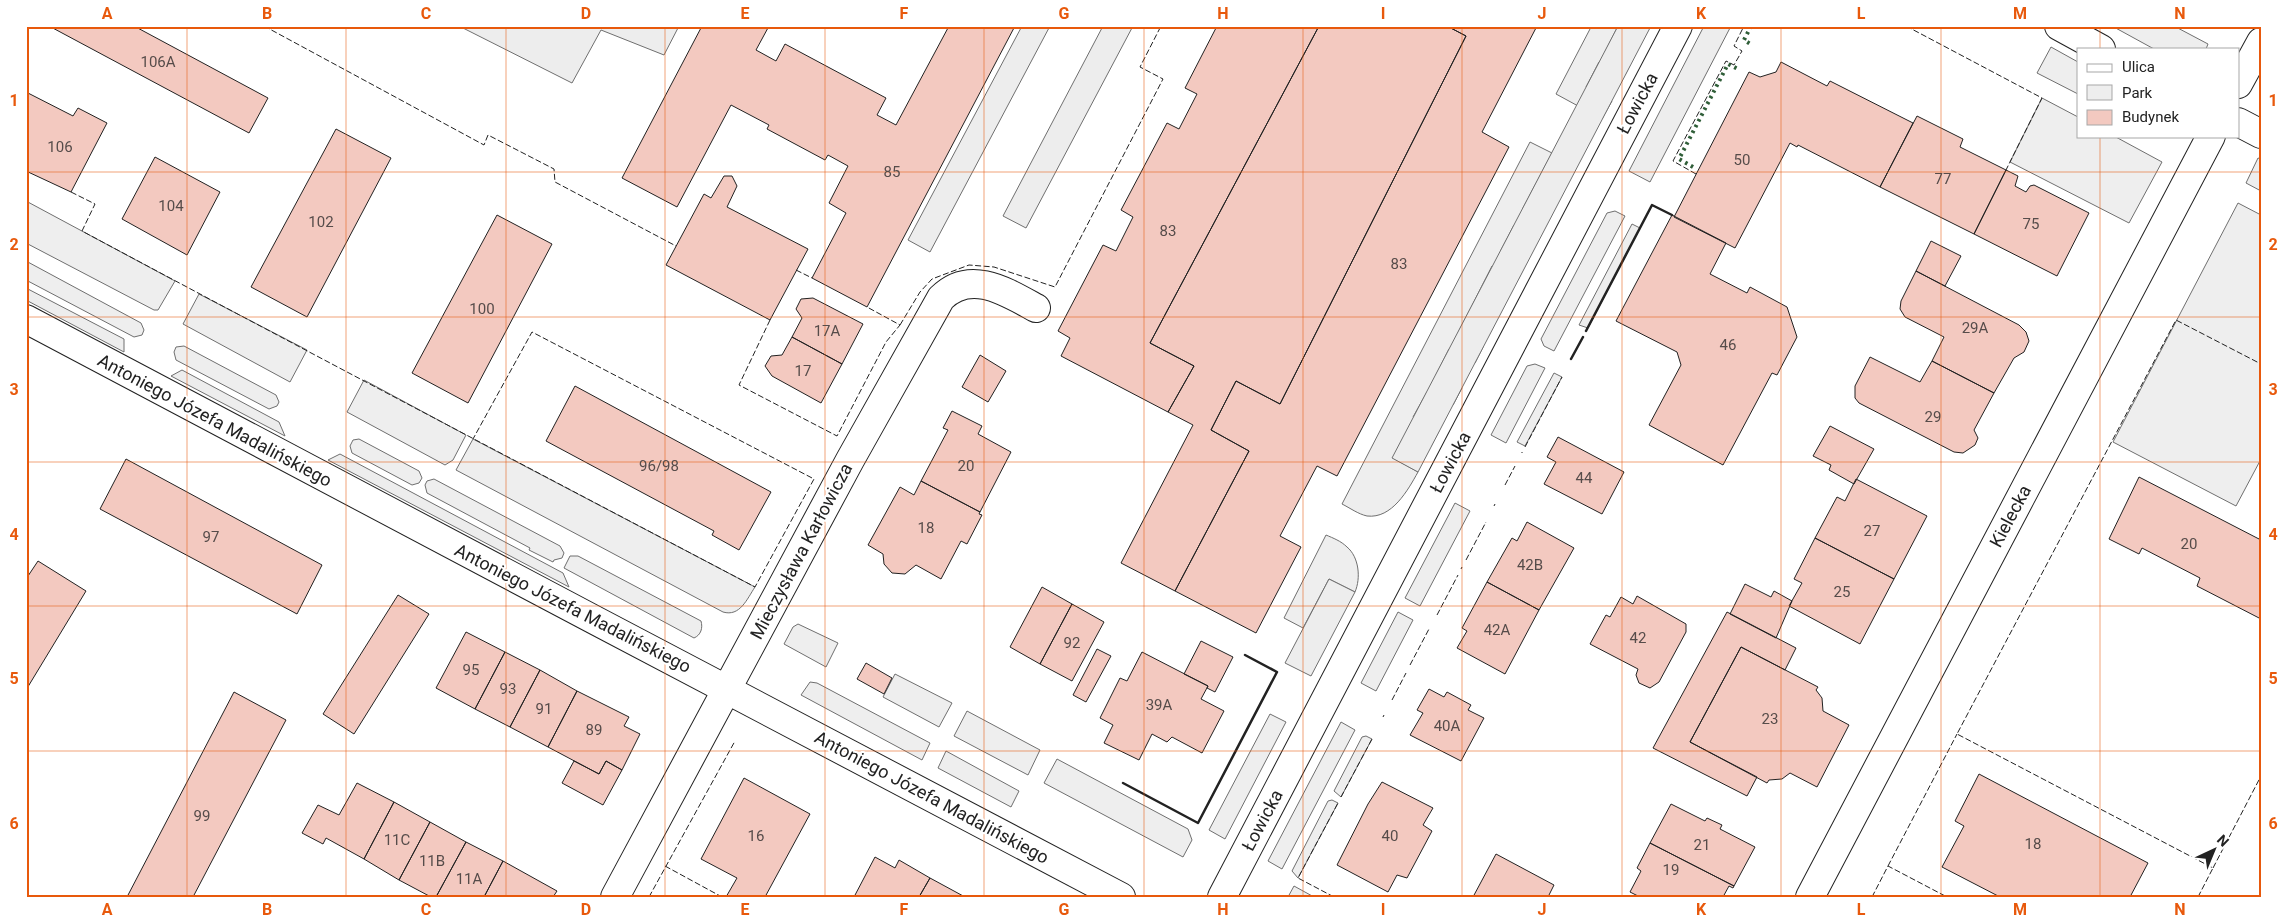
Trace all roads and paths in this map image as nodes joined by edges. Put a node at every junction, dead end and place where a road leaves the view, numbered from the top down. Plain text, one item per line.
1 (1678, 26) edge
2 (2059, 26) edge
3 (2261, 42) edge
4 (2099, 48) edge
5 (2240, 80) edge
6 (2240, 123) edge
7 (2261, 134) edge
8 (2210, 138) edge
9 (1036, 308) dead end
10 (26, 319) edge
11 (728, 689) junction
12 (615, 897) edge
13 (1120, 897) edge
14 (1222, 897) edge
15 (1810, 897) edge

1 - 14 street, Łowicka
2 - 4 street
3 - 5 street
6 - 7 street
8 - 15 street, Kielecka
9 - 11 street, Mieczysława Karłowicza
10 - 11 street, Antoniego Józefa Madalińskiego
11 - 12 street, Mieczysława Karłowicza
11 - 13 street, Antoniego Józefa Madalińskiego

